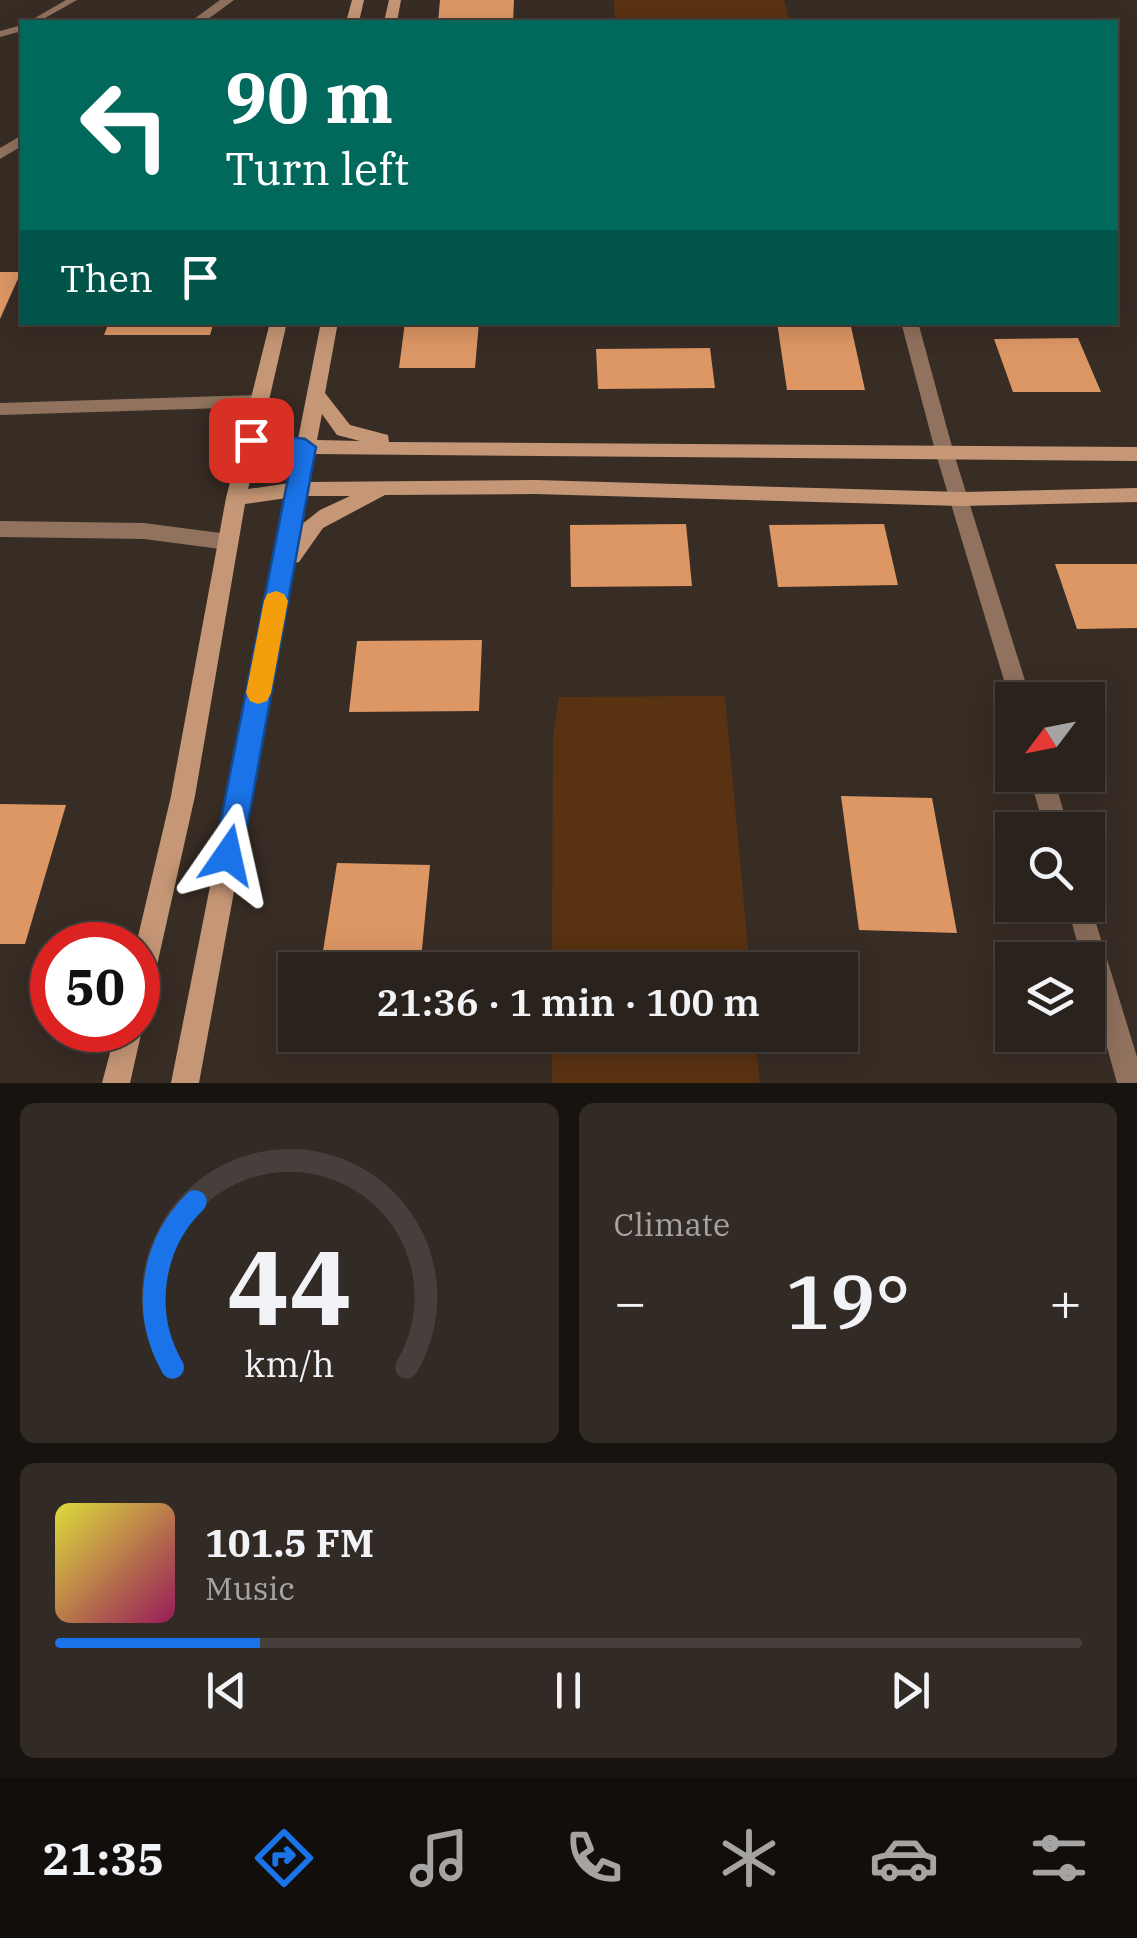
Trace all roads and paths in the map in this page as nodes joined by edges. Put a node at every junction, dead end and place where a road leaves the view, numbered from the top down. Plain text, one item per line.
1 (73, 0) edge
2 (228, 0) edge
3 (36, 20) edge
4 (199, 20) edge
5 (278, 325) edge
6 (329, 325) edge
7 (910, 325) edge
8 (316, 394) junction
9 (259, 402) junction
10 (0, 409) edge
11 (251, 440) junction
12 (305, 447) junction
13 (428, 449) junction
14 (944, 454) junction
15 (1137, 454) edge
16 (390, 488) junction
17 (297, 489) junction
18 (1137, 495) edge
19 (236, 498) junction
20 (961, 498) junction
21 (0, 529) edge
22 (228, 542) junction
23 (278, 590) junction
24 (1015, 682) edge
25 (154, 922) edge
26 (1084, 922) edge
27 (124, 1052) edge
28 (116, 1083) edge
29 (185, 1083) edge
30 (1131, 1083) edge

1 - 3 lane
2 - 4 street
5 - 9 main road
6 - 8 main road
7 - 14 street
8 - 12 main road
8 - 13 main road
9 - 10 street
9 - 11 main road
11 - 12 main road
11 - 19 main road
12 - 13 main road
12 - 17 main road
13 - 14 main road
14 - 15 main road
14 - 20 street
16 - 17 main road
16 - 20 main road
16 - 23 main road
17 - 19 main road
17 - 23 main road
18 - 20 main road
19 - 22 main road
20 - 24 street
21 - 22 street
22 - 25 main road
23 - 29 main road
26 - 30 street
27 - 28 main road

